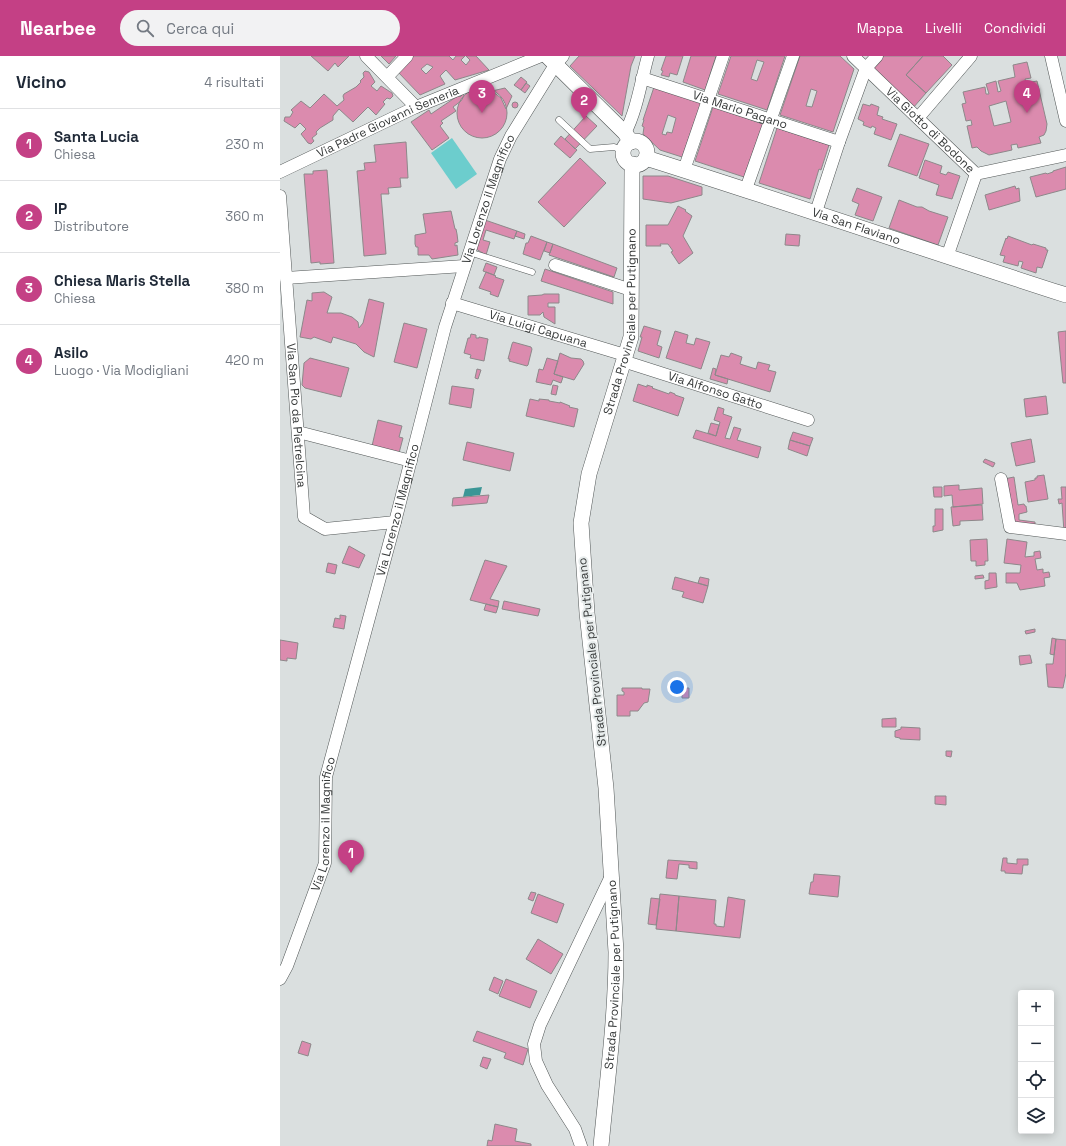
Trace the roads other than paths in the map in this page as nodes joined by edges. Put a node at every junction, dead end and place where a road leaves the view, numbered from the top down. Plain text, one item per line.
1 (366, 56) edge
2 (407, 56) edge
3 (541, 56) edge
4 (648, 56) edge
5 (723, 56) edge
6 (793, 56) edge
7 (853, 56) edge
8 (877, 56) edge
9 (971, 56) edge
10 (1051, 56) edge
11 (555, 59) edge
12 (866, 68) junction
13 (387, 78) junction
14 (642, 78) junction
15 (707, 100) junction
16 (416, 107) junction
17 (918, 118) junction
18 (559, 120) dead end
19 (1066, 120) edge
20 (770, 121) junction
21 (627, 142) junction
22 (839, 142) junction
23 (1066, 155) edge
24 (639, 161) junction
25 (684, 170) junction
26 (280, 172) edge
27 (976, 174) junction
28 (746, 189) junction
29 (280, 196) edge
30 (816, 212) junction
31 (469, 252) junction
32 (947, 257) junction
33 (555, 265) dead end
34 (464, 266) junction
35 (532, 272) dead end
36 (286, 278) junction
37 (631, 290) junction
38 (1066, 295) edge
39 (452, 303) junction
40 (624, 358) junction
41 (808, 420) dead end
42 (298, 432) junction
43 (411, 461) junction
44 (1001, 480) dead end
45 (395, 522) junction
46 (1066, 534) edge
47 (612, 873) junction
48 (280, 979) edge
49 (581, 1146) edge
50 (601, 1146) edge

1 - 13 street
2 - 13 street
3 - 16 street, Via Padre Giovanni Semeria
4 - 14 street
5 - 15 street
6 - 20 street
7 - 12 street, Via Giotto di Bodone
8 - 12 street
9 - 17 street
10 - 19 street
11 - 21 street
11 - 31 street, Via Lorenzo il Magnifico
12 - 17 street, Via Giotto di Bodone
12 - 22 street
13 - 16 street
14 - 15 street, Via Mario Pagano
14 - 21 street
15 - 20 street, Via Mario Pagano
15 - 25 street
16 - 26 street, Via Padre Giovanni Semeria
17 - 27 street, Via Giotto di Bodone
18 - 21 lane
20 - 22 street, Via Mario Pagano
20 - 28 street
21 - 24 street
21 - 24 street
22 - 30 street
23 - 27 street, Via Giotto di Bodone
24 - 25 street, Via San Flaviano
24 - 37 street, Strada Provinciale per Putignano
25 - 28 street, Via San Flaviano
27 - 32 street
28 - 30 street, Via San Flaviano
29 - 36 street, Via San Pio da Pietrelcina
30 - 32 street, Via San Flaviano
31 - 34 street, Via Lorenzo il Magnifico
31 - 35 lane
32 - 38 street, Via San Flaviano
33 - 37 street
34 - 36 street
34 - 39 street, Via Lorenzo il Magnifico
36 - 42 street, Via San Pio da Pietrelcina
37 - 40 street, Strada Provinciale per Putignano
39 - 40 street, Via Luigi Capuana
39 - 43 street, Via Lorenzo il Magnifico
40 - 41 street, Via Alfonso Gatto
40 - 47 street, Strada Provinciale per Putignano
42 - 43 street
42 - 45 street, Via San Pio da Pietrelcina
43 - 45 street, Via Lorenzo il Magnifico
44 - 46 street
45 - 48 street, Via Lorenzo il Magnifico
47 - 49 street
47 - 50 street, Strada Provinciale per Putignano

